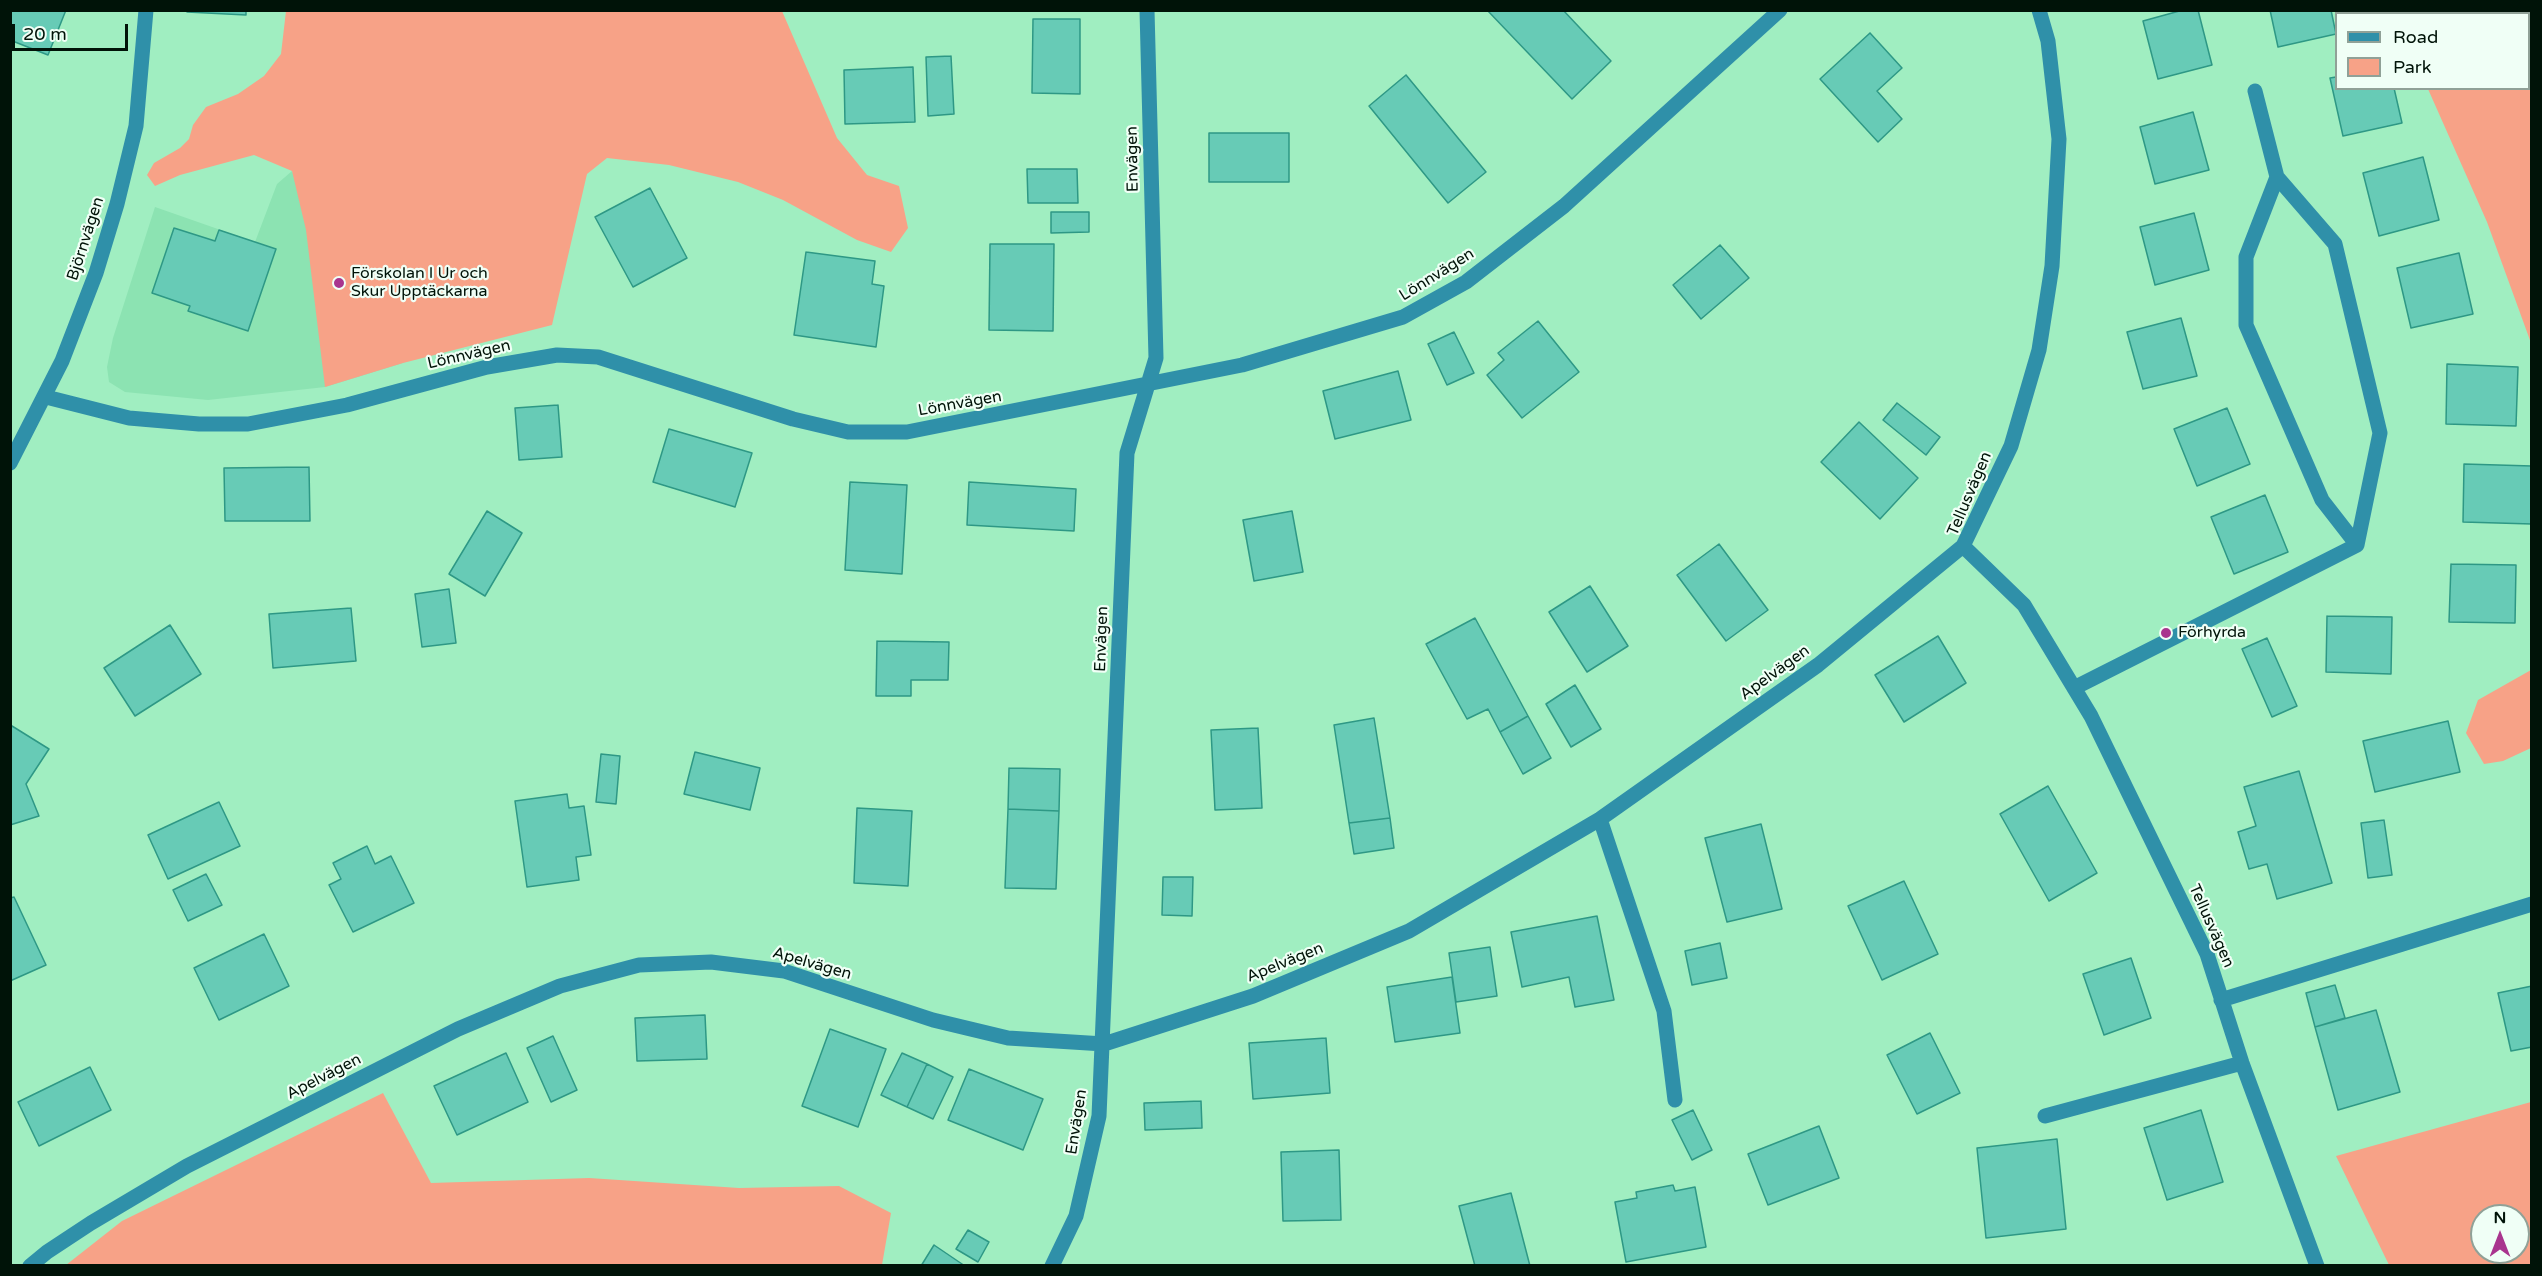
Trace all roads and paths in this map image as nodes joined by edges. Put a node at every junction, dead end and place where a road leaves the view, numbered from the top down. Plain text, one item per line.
1 (146, 10) edge
2 (1147, 10) edge
3 (1780, 10) edge
4 (2039, 10) edge
5 (2255, 90) dead end
6 (2277, 177) junction
7 (1147, 385) junction
8 (46, 397) junction
9 (10, 464) edge
10 (2357, 545) junction
11 (1963, 546) junction
12 (2074, 688) junction
13 (1600, 819) junction
14 (2532, 904) edge
15 (2222, 1000) junction
16 (1104, 1044) junction
17 (2242, 1063) junction
18 (1675, 1100) dead end
19 (2045, 1116) dead end
20 (30, 1266) edge
21 (1052, 1266) edge
22 (2316, 1266) edge

1 - 8 street, Björnvägen
2 - 7 street, Envägen
3 - 7 street, Lönnvägen
4 - 11 street, Tellusvägen
5 - 6 street
6 - 10 street
6 - 10 street
7 - 8 street, Lönnvägen
7 - 16 street, Envägen
8 - 9 street, Björnvägen
10 - 12 street
11 - 12 street, Tellusvägen
11 - 13 street, Apelvägen
12 - 15 street, Tellusvägen
13 - 16 street, Apelvägen
13 - 18 street
14 - 15 street
15 - 17 street, Tellusvägen
16 - 20 street, Apelvägen
16 - 21 street, Envägen
17 - 19 street
17 - 22 street, Tellusvägen

